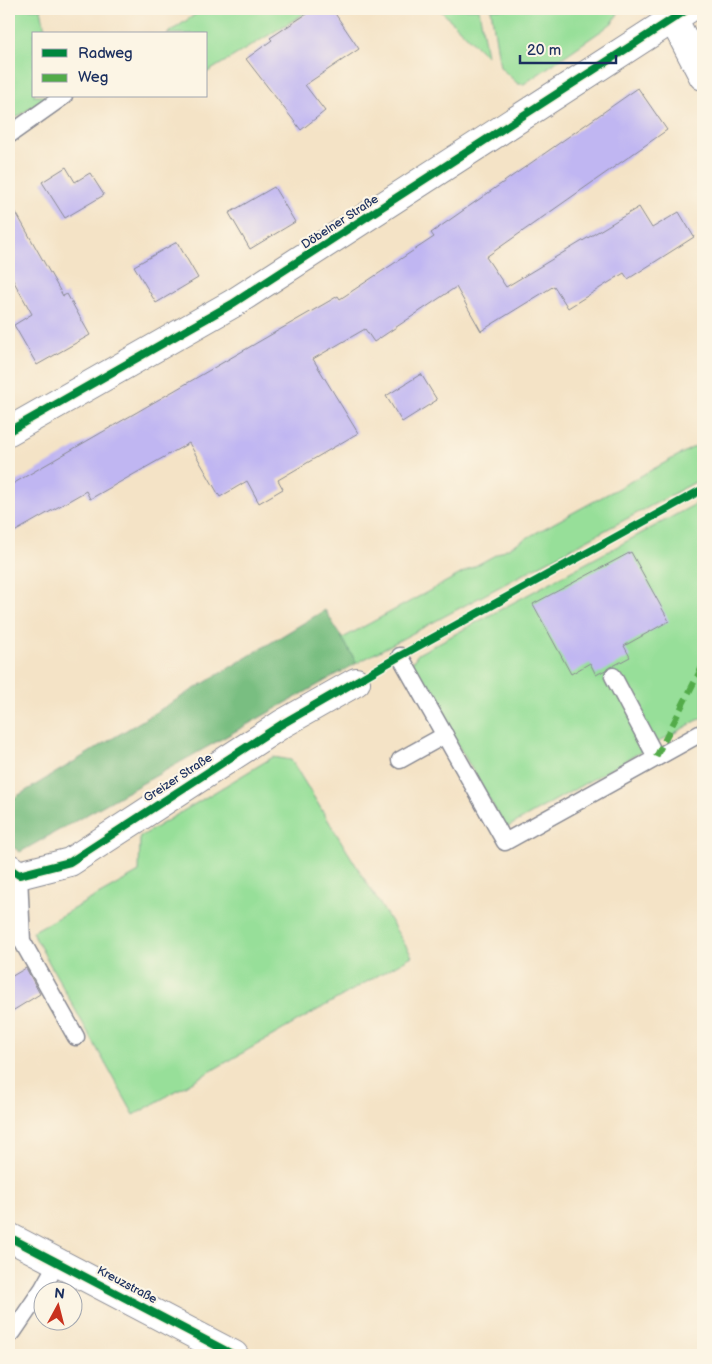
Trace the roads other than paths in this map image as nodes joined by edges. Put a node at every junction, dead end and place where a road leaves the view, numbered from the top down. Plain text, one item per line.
1 (677, 12) edge
2 (703, 76) edge
3 (61, 98) edge
4 (9, 135) edge
5 (9, 431) edge
6 (400, 656) dead end
7 (613, 676) dead end
8 (356, 682) dead end
9 (703, 732) edge
10 (445, 735) junction
11 (656, 757) junction
12 (400, 760) dead end
13 (14, 872) edge
14 (76, 1037) dead end
15 (9, 1237) edge
16 (58, 1261) junction
17 (9, 1334) edge
18 (234, 1355) edge

1 - 2 street
1 - 5 street, Döbelner Straße
3 - 4 lane
6 - 10 lane
7 - 11 lane
8 - 13 street, Greizer Straße
9 - 11 lane
10 - 11 lane
10 - 12 lane
13 - 14 lane
15 - 16 street, Kreuzstraße
16 - 17 lane
16 - 18 street, Kreuzstraße

